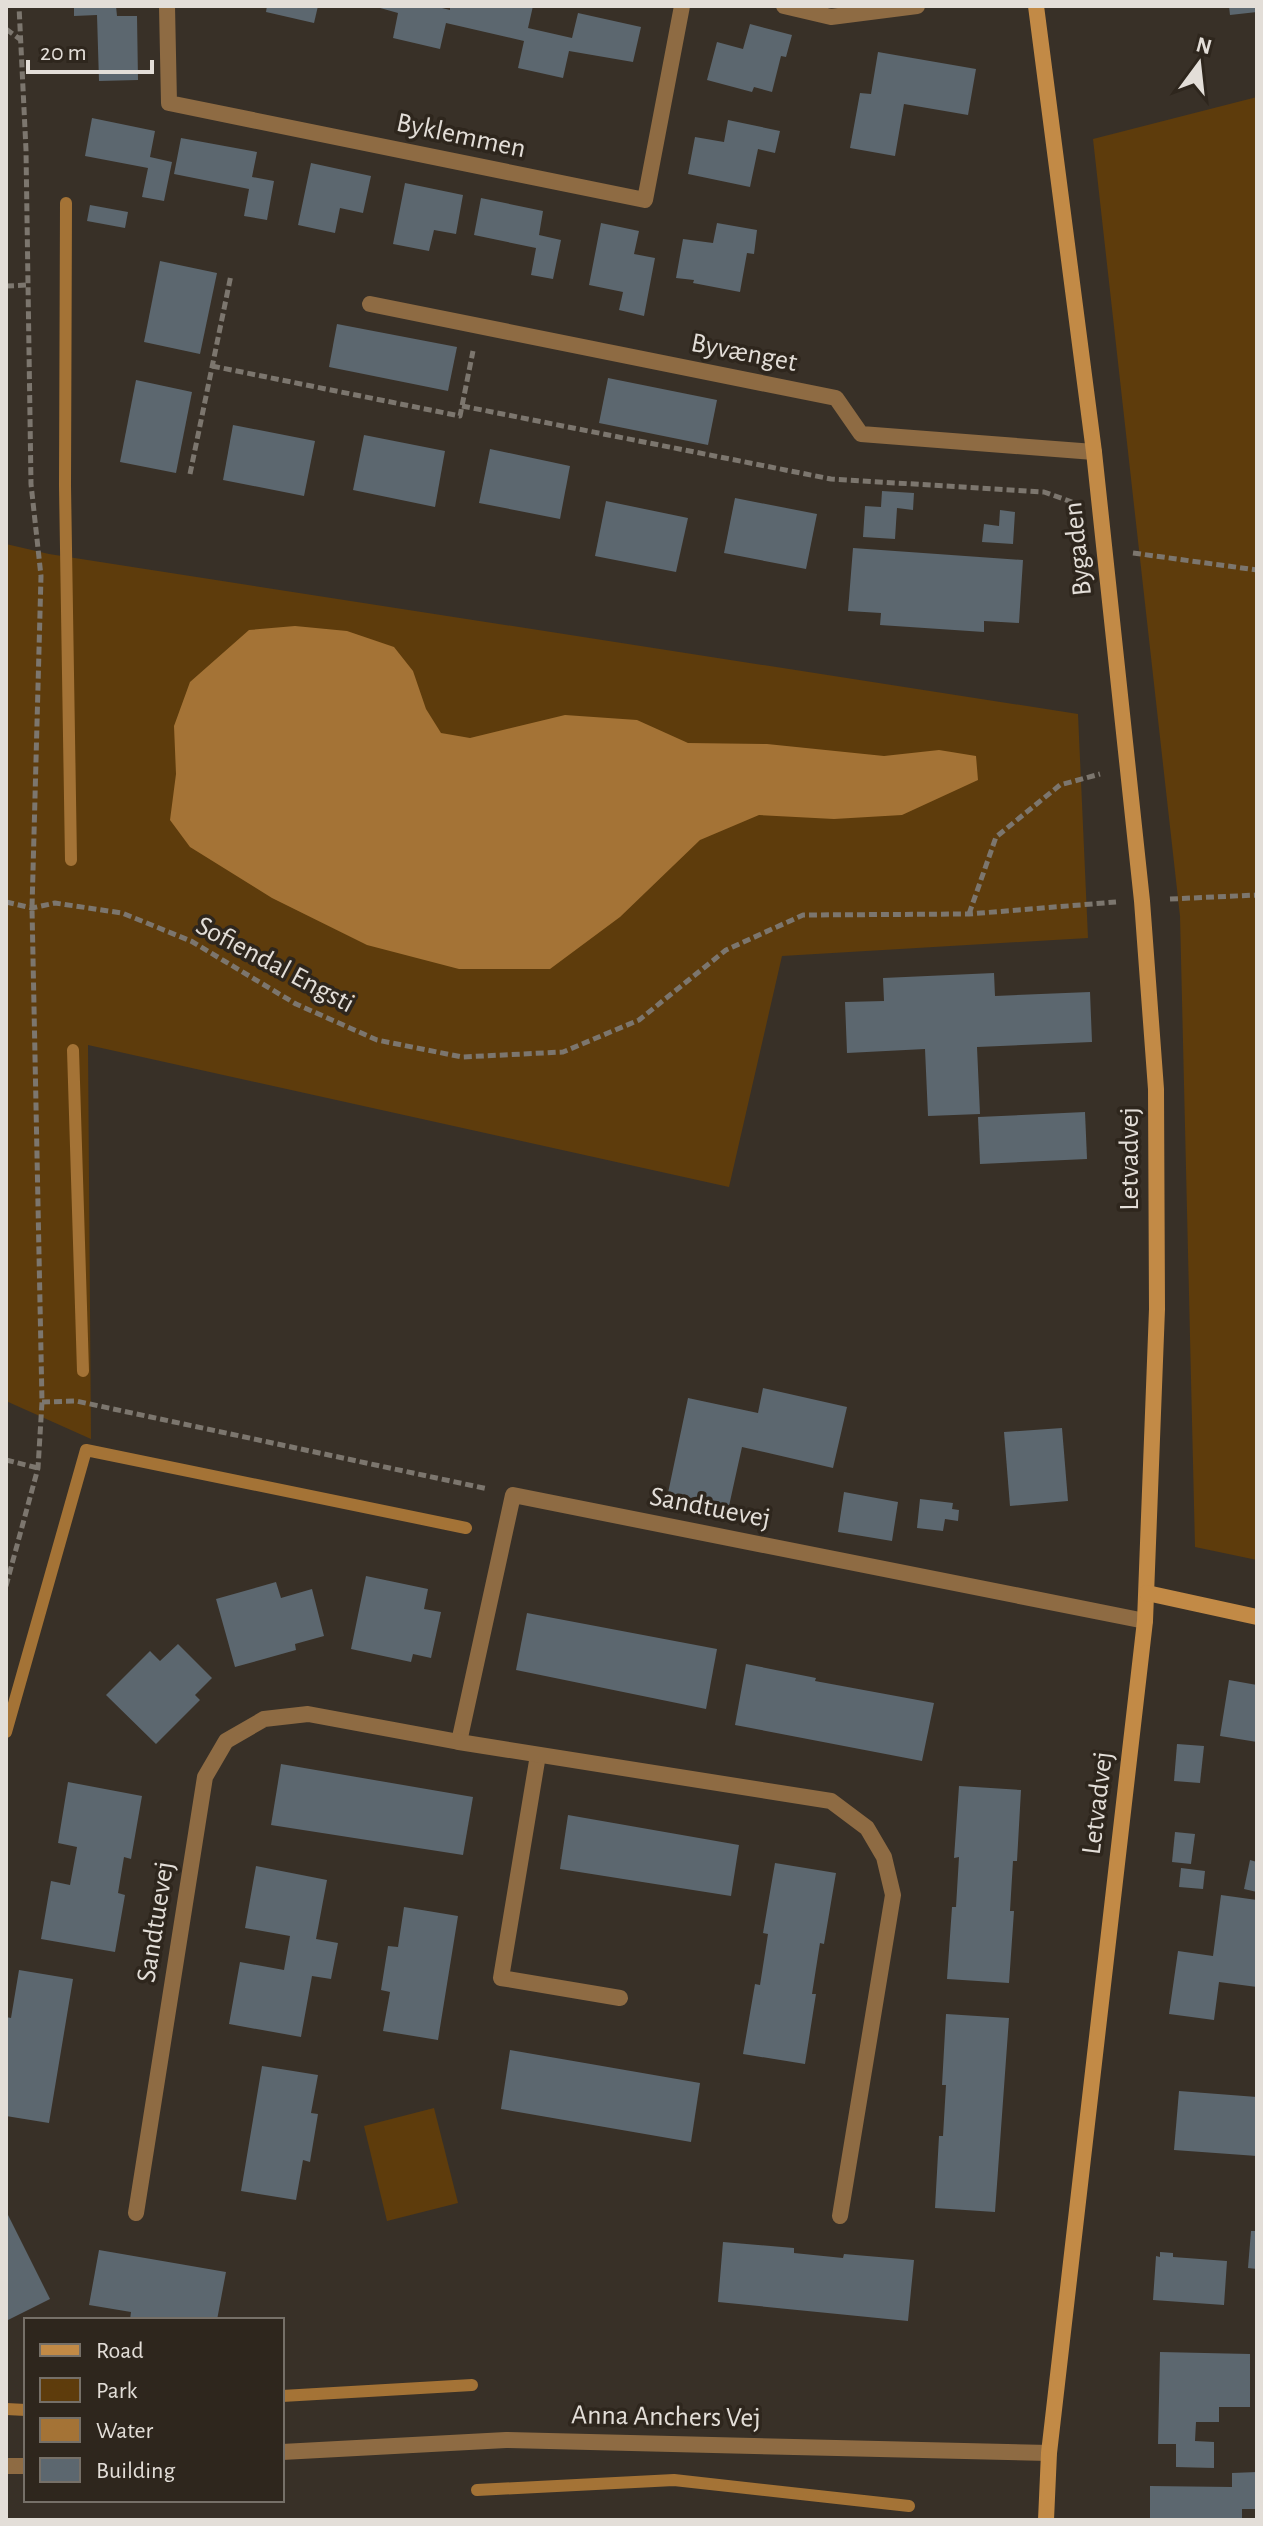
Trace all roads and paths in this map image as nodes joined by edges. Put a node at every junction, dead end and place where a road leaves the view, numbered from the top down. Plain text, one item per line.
1 (19, 6) edge
2 (167, 6) edge
3 (682, 6) edge
4 (784, 6) edge
5 (917, 6) edge
6 (1036, 6) edge
7 (830, 11) edge
8 (6, 29) edge
9 (22, 40) junction
10 (231, 275) dead end
11 (28, 285) junction
12 (6, 286) edge
13 (370, 304) dead end
14 (478, 326) junction
15 (212, 366) junction
16 (462, 406) junction
17 (1094, 452) junction
18 (190, 474) dead end
19 (1100, 512) junction
20 (1104, 550) junction
21 (1257, 570) edge
22 (1127, 766) junction
23 (1257, 895) edge
24 (1142, 901) junction
25 (6, 902) edge
26 (32, 908) junction
27 (969, 914) junction
28 (1156, 1089) joint
29 (42, 1402) junction
30 (6, 1460) edge
31 (38, 1468) junction
32 (513, 1495) junction
33 (6, 1586) edge
34 (1147, 1593) junction
35 (1257, 1617) edge
36 (1145, 1621) junction
37 (459, 1742) junction
38 (538, 1755) junction
39 (620, 1998) dead end
40 (136, 2213) dead end
41 (840, 2216) dead end
42 (284, 2452) edge
43 (1049, 2453) junction
44 (1046, 2520) edge

1 - 9 path
2 - 3 street, Byklemmen
4 - 7 street
5 - 7 street
6 - 17 street, Bygaden
8 - 9 path
9 - 11 path
10 - 15 path
11 - 12 path
11 - 26 path
13 - 14 street, Byvænget
14 - 16 path
14 - 17 street, Byvænget
15 - 16 path
15 - 18 path
16 - 19 path
17 - 19 street, Bygaden
19 - 20 street, Bygaden
20 - 21 path
20 - 22 street, Bygaden
22 - 24 street, Bygaden
22 - 27 path
23 - 24 path, Sofiendal Engsti
24 - 27 path, Sofiendal Engsti
24 - 28 street, Bygaden
25 - 26 path, Sofiendal Engsti
26 - 27 path, Sofiendal Engsti
26 - 29 path
28 - 34 street, Letvadvej
29 - 31 path
29 - 32 path
30 - 31 path
31 - 33 path
32 - 36 street, Sandtuevej
32 - 37 street
34 - 35 street
34 - 36 street, Letvadvej
36 - 43 street, Letvadvej
37 - 38 street, Sandtuevej
37 - 40 street, Sandtuevej
38 - 39 street
38 - 41 street, Sandtuevej
42 - 43 street, Anna Anchers Vej
43 - 44 street, Letvadvej

